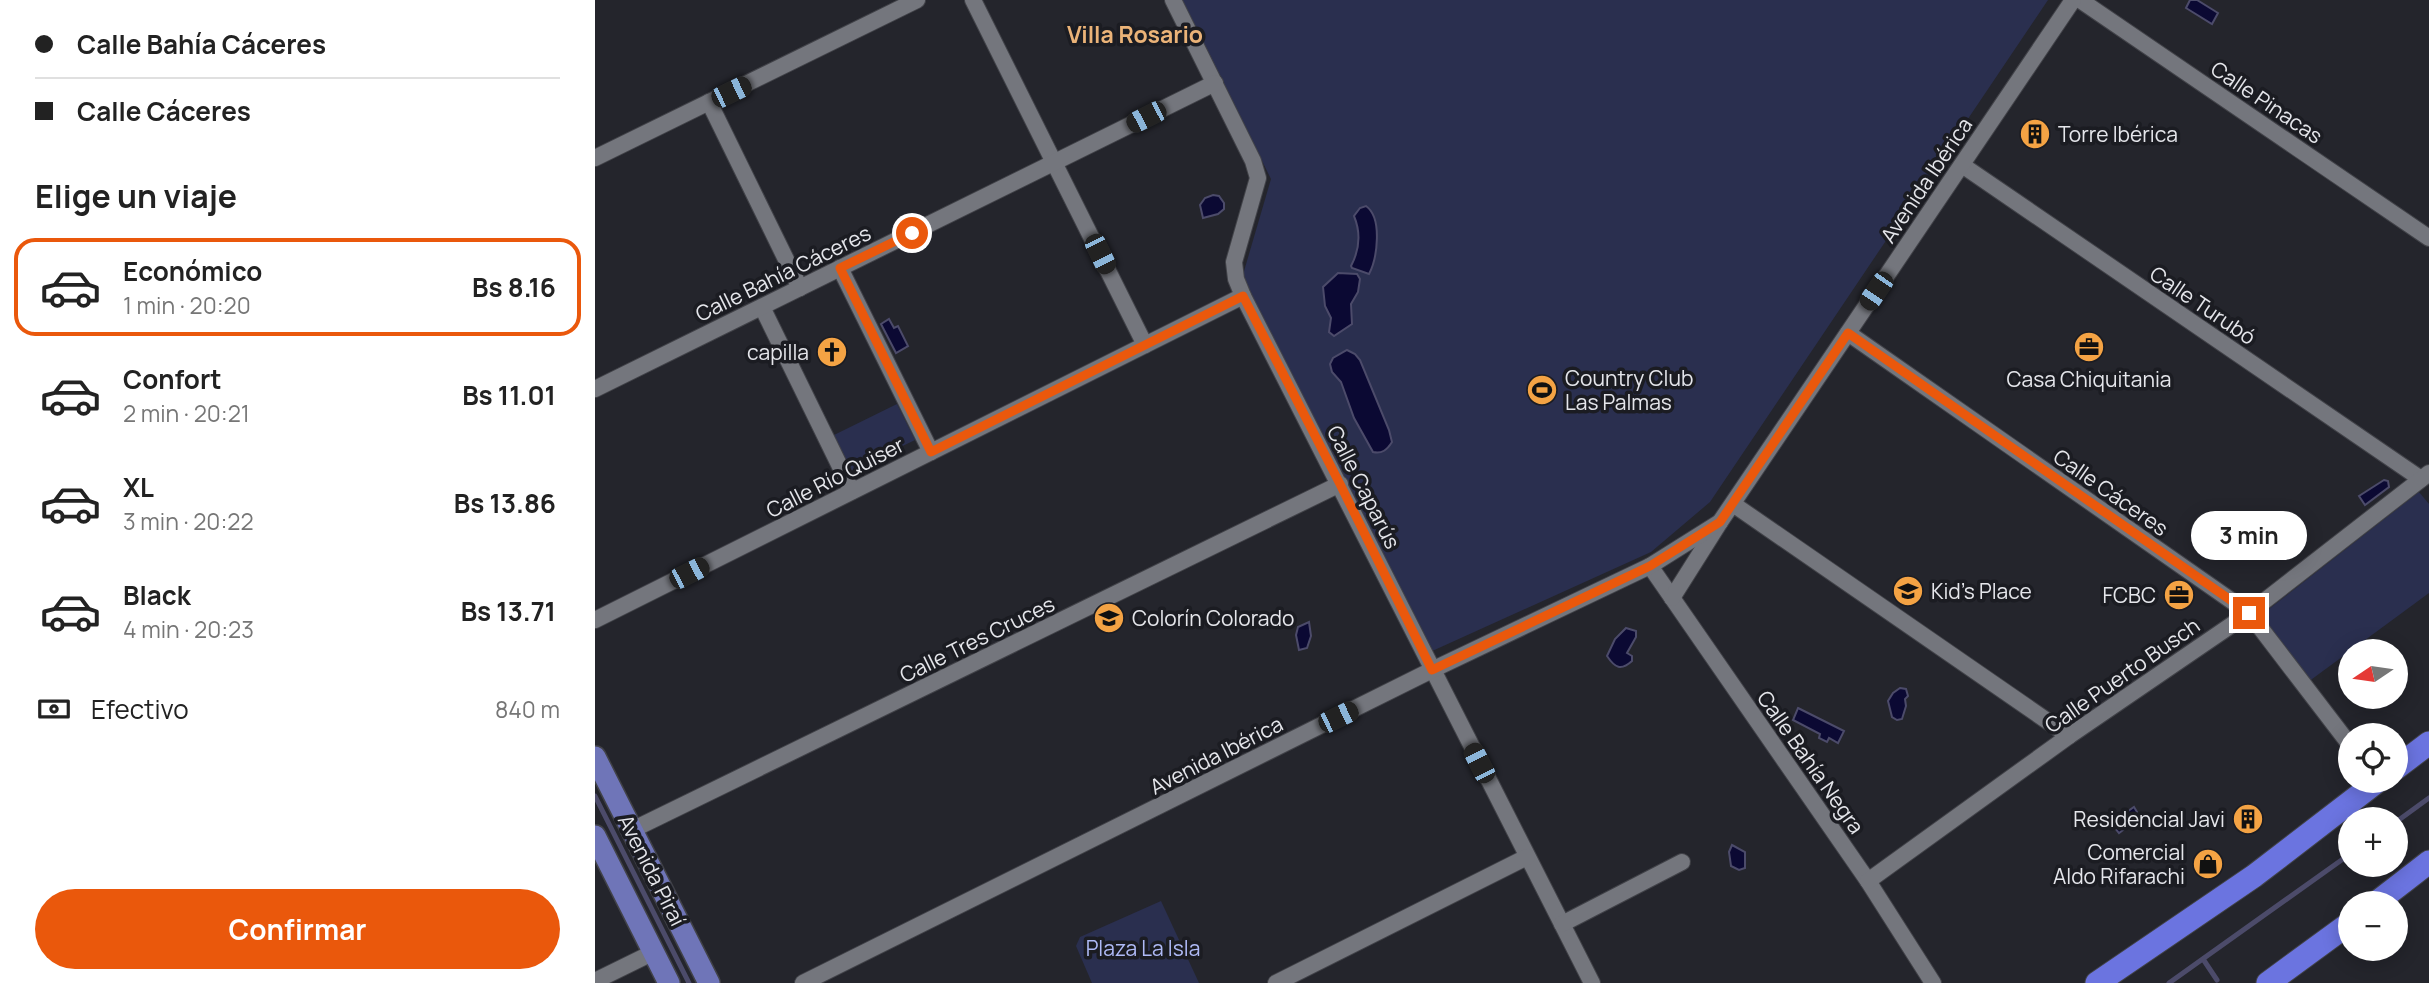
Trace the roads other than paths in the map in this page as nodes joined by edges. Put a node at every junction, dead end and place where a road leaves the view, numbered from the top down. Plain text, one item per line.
1 (973, 0) edge
2 (1173, 0) edge
3 (2073, 0) edge
4 (2080, 0) edge
5 (912, 1) edge
6 (1215, 83) junction
7 (709, 103) junction
8 (595, 158) edge
9 (1055, 162) junction
10 (1962, 165) junction
11 (2429, 238) edge
12 (840, 268) junction
13 (800, 288) junction
14 (1243, 296) junction
15 (762, 307) junction
16 (1848, 333) junction
17 (1145, 345) junction
18 (595, 390) edge
19 (931, 452) junction
20 (2425, 476) edge
21 (1340, 484) junction
22 (852, 491) junction
23 (1733, 505) junction
24 (1720, 522) junction
25 (1650, 566) junction
26 (1672, 598) junction
27 (2249, 613) junction
28 (595, 620) edge
29 (1432, 670) junction
30 (2338, 729) edge
31 (2069, 736) junction
32 (2429, 743) edge
33 (595, 757) edge
34 (2408, 759) edge
35 (2363, 793) edge
36 (632, 830) junction
37 (595, 836) edge
38 (1527, 857) junction
39 (1682, 862) dead end
40 (2429, 862) edge
41 (1868, 881) junction
42 (2392, 891) edge
43 (1562, 925) junction
44 (2338, 932) edge
45 (653, 952) junction
46 (595, 981) edge
47 (669, 983) edge
48 (709, 983) edge
49 (803, 983) edge
50 (1276, 983) edge
51 (1592, 983) edge
52 (1933, 983) edge
53 (2097, 983) edge
54 (2268, 983) edge

1 - 9 street
2 - 6 street, Calle Caparús
3 - 10 street, Avenida Ibérica
4 - 11 street, Calle Pinacas
5 - 7 street
6 - 9 street, Calle Bahía Cáceres
6 - 14 street, Calle Caparús
7 - 8 street
7 - 13 street
9 - 12 street, Calle Bahía Cáceres
9 - 17 street
10 - 16 street, Avenida Ibérica
10 - 20 street, Calle Turubó
12 - 13 street, Calle Bahía Cáceres
12 - 19 street
13 - 15 street, Calle Bahía Cáceres
14 - 17 street, Calle Río Quiser
14 - 21 street, Calle Caparús
15 - 18 street, Calle Bahía Cáceres
15 - 22 street
16 - 23 street, Avenida Ibérica
16 - 27 street, Calle Cáceres
17 - 19 street, Calle Río Quiser
19 - 22 street, Calle Río Quiser
20 - 27 street, Calle Puerto Busch
21 - 29 street, Calle Caparús
21 - 36 street, Calle Tres Cruces
22 - 28 street, Calle Río Quiser
23 - 24 street, Avenida Ibérica
23 - 31 street
24 - 25 street, Avenida Ibérica
24 - 26 street, Avenida Ibérica
25 - 26 street, Calle Bahía Negra
25 - 29 street, Avenida Ibérica
26 - 41 street, Calle Bahía Negra
27 - 30 street, Calle Cáceres
27 - 31 street, Calle Puerto Busch
29 - 38 street, Calle Caparús
29 - 49 street, Avenida Ibérica
31 - 41 street, Calle Puerto Busch
32 - 34 highway
33 - 36 main road, Avenida Piraí
35 - 53 highway
36 - 48 main road, Avenida Piraí
37 - 45 main road, Avenida Piraí
38 - 43 street, Calle Caparús
38 - 50 street
39 - 43 street
40 - 42 highway
41 - 52 street, Calle Bahía Negra
43 - 51 street, Calle Caparús
44 - 54 highway
45 - 46 street
45 - 47 main road, Avenida Piraí

